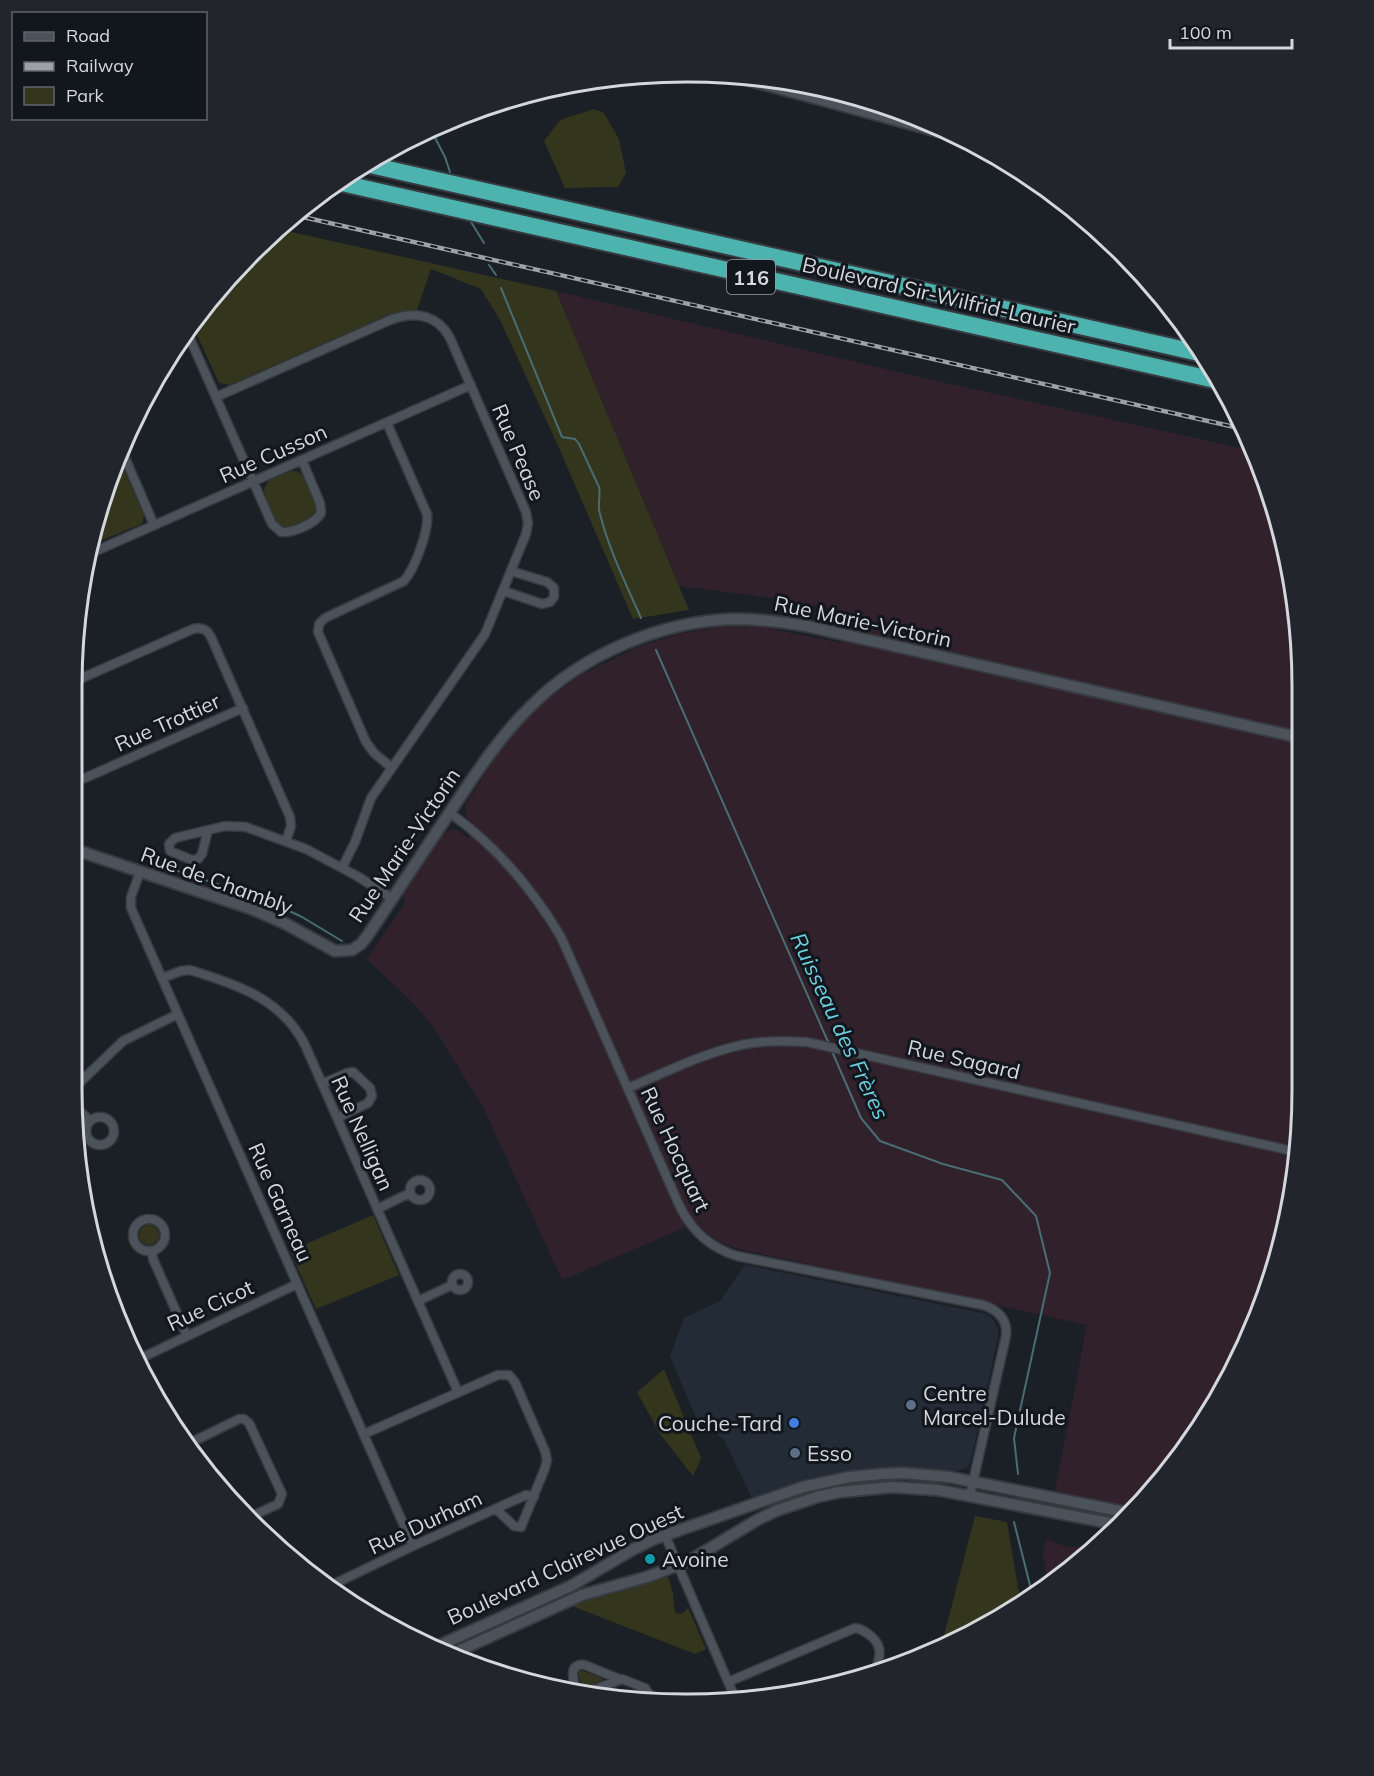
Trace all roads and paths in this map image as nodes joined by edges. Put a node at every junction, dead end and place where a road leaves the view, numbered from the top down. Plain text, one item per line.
1 (792, 92) edge
2 (890, 118) edge
3 (379, 167) edge
4 (350, 185) edge
5 (191, 341) edge
6 (1190, 351) edge
7 (1207, 378) edge
8 (471, 385) junction
9 (216, 397) junction
10 (387, 423) junction
11 (302, 460) junction
12 (127, 462) edge
13 (253, 481) junction
14 (154, 525) junction
15 (99, 549) edge
16 (511, 571) junction
17 (504, 591) junction
18 (82, 678) edge
19 (243, 708) junction
20 (1292, 736) edge
21 (392, 768) junction
22 (82, 779) edge
23 (450, 813) junction
24 (208, 830) junction
25 (286, 841) junction
26 (82, 852) edge
27 (342, 868) junction
28 (140, 872) junction
29 (392, 898) junction
30 (345, 952) joint
31 (162, 978) junction
32 (178, 1014) junction
33 (82, 1080) edge
34 (322, 1084) junction
35 (628, 1088) junction
36 (83, 1114) edge
37 (337, 1118) junction
38 (90, 1121) dead end
39 (1288, 1150) edge
40 (410, 1193) dead end
41 (377, 1209) junction
42 (152, 1251) dead end
43 (297, 1284) junction
44 (452, 1285) dead end
45 (418, 1301) junction
46 (187, 1336) junction
47 (145, 1356) edge
48 (458, 1392) junction
49 (364, 1434) junction
50 (195, 1440) edge
51 (827, 1481) junction
52 (973, 1482) junction
53 (826, 1494) junction
54 (970, 1495) junction
55 (534, 1497) junction
56 (496, 1509) junction
57 (1114, 1510) junction
58 (1119, 1511) edge
59 (258, 1514) edge
60 (1115, 1515) edge
61 (1107, 1522) edge
62 (664, 1535) junction
63 (413, 1546) junction
64 (677, 1566) junction
65 (338, 1582) edge
66 (447, 1643) edge
67 (462, 1649) edge
68 (878, 1662) edge
69 (619, 1679) junction
70 (728, 1682) junction
71 (575, 1683) edge
72 (601, 1687) edge
73 (732, 1691) edge
74 (648, 1692) edge

1 - 2 street
3 - 6 highway, Boulevard Sir-Wilfrid-Laurier / 116
4 - 7 highway, Boulevard Sir-Wilfrid-Laurier / 116
5 - 9 street
8 - 9 street, Rue Pease
8 - 10 street, Rue Cusson
8 - 16 street, Rue Pease
9 - 13 street
10 - 11 street, Rue Cusson
10 - 21 street
11 - 13 street, Rue Cusson
11 - 13 street
12 - 14 street
13 - 14 street, Rue Cusson
14 - 15 street, Rue Cusson
16 - 17 street, Rue Pease
16 - 17 street
17 - 21 street, Rue Pease
18 - 19 street
19 - 22 street, Rue Trottier
19 - 25 street
20 - 23 street, Rue Marie-Victorin
21 - 27 street, Rue Pease
23 - 29 street, Rue Marie-Victorin
23 - 35 street, Rue Hocquart
24 - 24 street
24 - 25 street
25 - 27 street
26 - 28 street, Rue de Chambly
27 - 29 street
28 - 30 street, Rue de Chambly
28 - 31 street, Rue Garneau
29 - 30 street, Rue Marie-Victorin
31 - 32 street, Rue Garneau
31 - 34 street, Rue Nelligan
32 - 33 street
32 - 43 street, Rue Garneau
34 - 37 street, Rue Nelligan
34 - 37 street
35 - 39 street, Rue Sagard
35 - 52 street, Rue Hocquart
36 - 38 street
37 - 41 street, Rue Nelligan
40 - 41 street
41 - 45 street, Rue Nelligan
42 - 46 street
43 - 46 street, Rue Cicot
43 - 49 street, Rue Garneau
44 - 45 street
45 - 48 street, Rue Nelligan
46 - 47 street, Rue Cicot
48 - 49 street
48 - 55 street
49 - 63 street, Rue Garneau
50 - 59 street
51 - 52 street, Boulevard Clairevue Ouest
51 - 53 street
51 - 62 street, Boulevard Clairevue Ouest
52 - 54 street, Rue Hocquart
52 - 57 street, Boulevard Clairevue Ouest
53 - 54 street, Boulevard Clairevue Ouest
53 - 64 street, Boulevard Clairevue Ouest
54 - 61 street, Boulevard Clairevue Ouest
55 - 56 street, Rue Durham
55 - 56 street
56 - 63 street, Rue Durham
57 - 58 street, Boulevard Clairevue Ouest
57 - 60 street
62 - 64 street
62 - 66 street, Boulevard Clairevue Ouest
63 - 65 street, Rue Durham
64 - 67 street, Boulevard Clairevue Ouest
64 - 70 street
68 - 70 street
69 - 71 street
69 - 72 street
69 - 74 street
70 - 73 street

